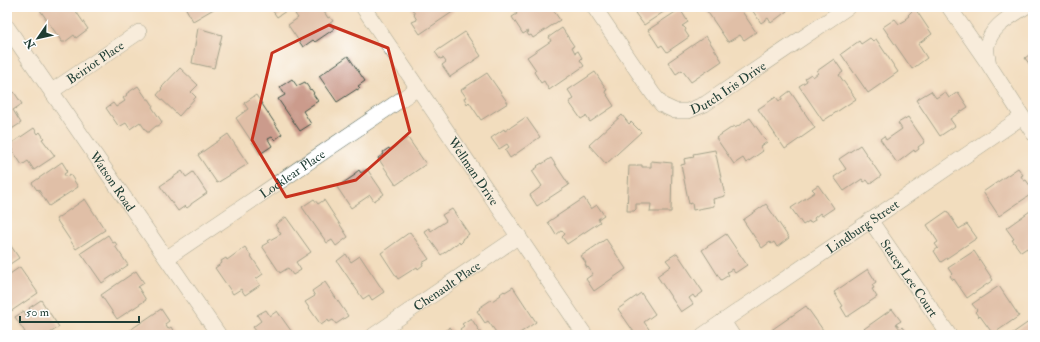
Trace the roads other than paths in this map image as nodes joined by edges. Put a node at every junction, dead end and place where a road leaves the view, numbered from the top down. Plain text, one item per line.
1 (363, 7) edge
2 (594, 7) edge
3 (848, 7) edge
4 (949, 7) edge
5 (1025, 7) edge
6 (7, 27) edge
7 (138, 32) dead end
8 (989, 65) junction
9 (418, 88) junction
10 (52, 91) junction
11 (1022, 117) junction
12 (1033, 133) edge
13 (870, 220) junction
14 (519, 236) junction
15 (166, 258) junction
16 (723, 321) junction
17 (219, 335) edge
18 (374, 335) edge
19 (585, 335) edge
20 (703, 335) edge
21 (732, 335) edge
22 (949, 335) edge

1 - 9 street, Wellman Drive
2 - 3 street, Dutch Iris Drive
4 - 8 street
5 - 8 street
6 - 10 street, Watson Road
7 - 10 street, Beiriot Place
8 - 11 street
9 - 14 street, Wellman Drive
9 - 15 street, Locklear Place
10 - 15 street, Watson Road
11 - 12 street
11 - 13 street, Lindburg Street
13 - 16 street, Lindburg Street
13 - 22 street, Stacey Lee Court
14 - 18 street, Chenault Place
14 - 19 street, Wellman Drive
15 - 17 street, Watson Road
16 - 20 street, Lindburg Street
16 - 21 street

